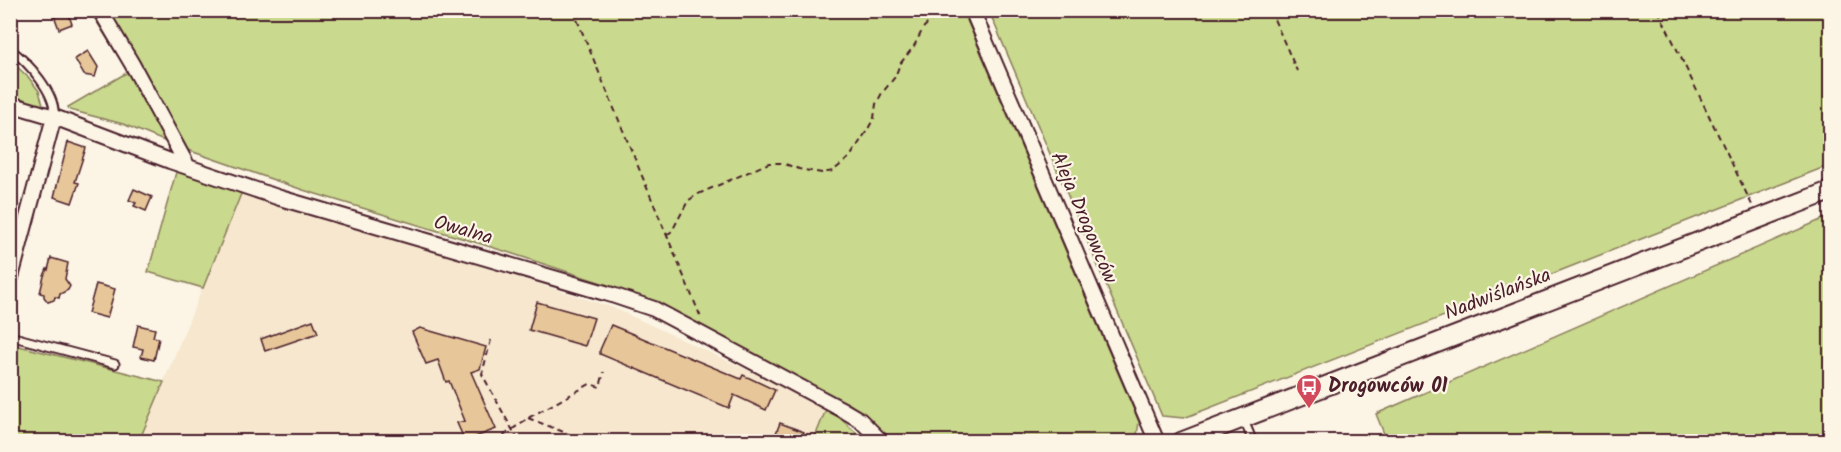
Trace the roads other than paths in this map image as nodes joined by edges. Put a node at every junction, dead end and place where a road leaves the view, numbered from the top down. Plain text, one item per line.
1 (100, 10) edge
2 (972, 10) edge
3 (10, 49) edge
4 (10, 104) edge
5 (54, 117) junction
6 (188, 167) junction
7 (1830, 191) edge
8 (10, 281) edge
9 (10, 336) edge
10 (115, 364) dead end
11 (1243, 418) junction
12 (882, 441) edge
13 (1157, 441) edge
14 (1181, 441) edge
15 (1253, 441) edge

1 - 6 street
2 - 13 street, Aleja Drogowców
3 - 5 lane
4 - 5 street, Owalna
5 - 6 street, Owalna
5 - 8 street
6 - 12 street, Owalna
7 - 11 main road, Nadwiślańska
9 - 10 lane
11 - 14 main road, Nadwiślańska
11 - 15 lane

